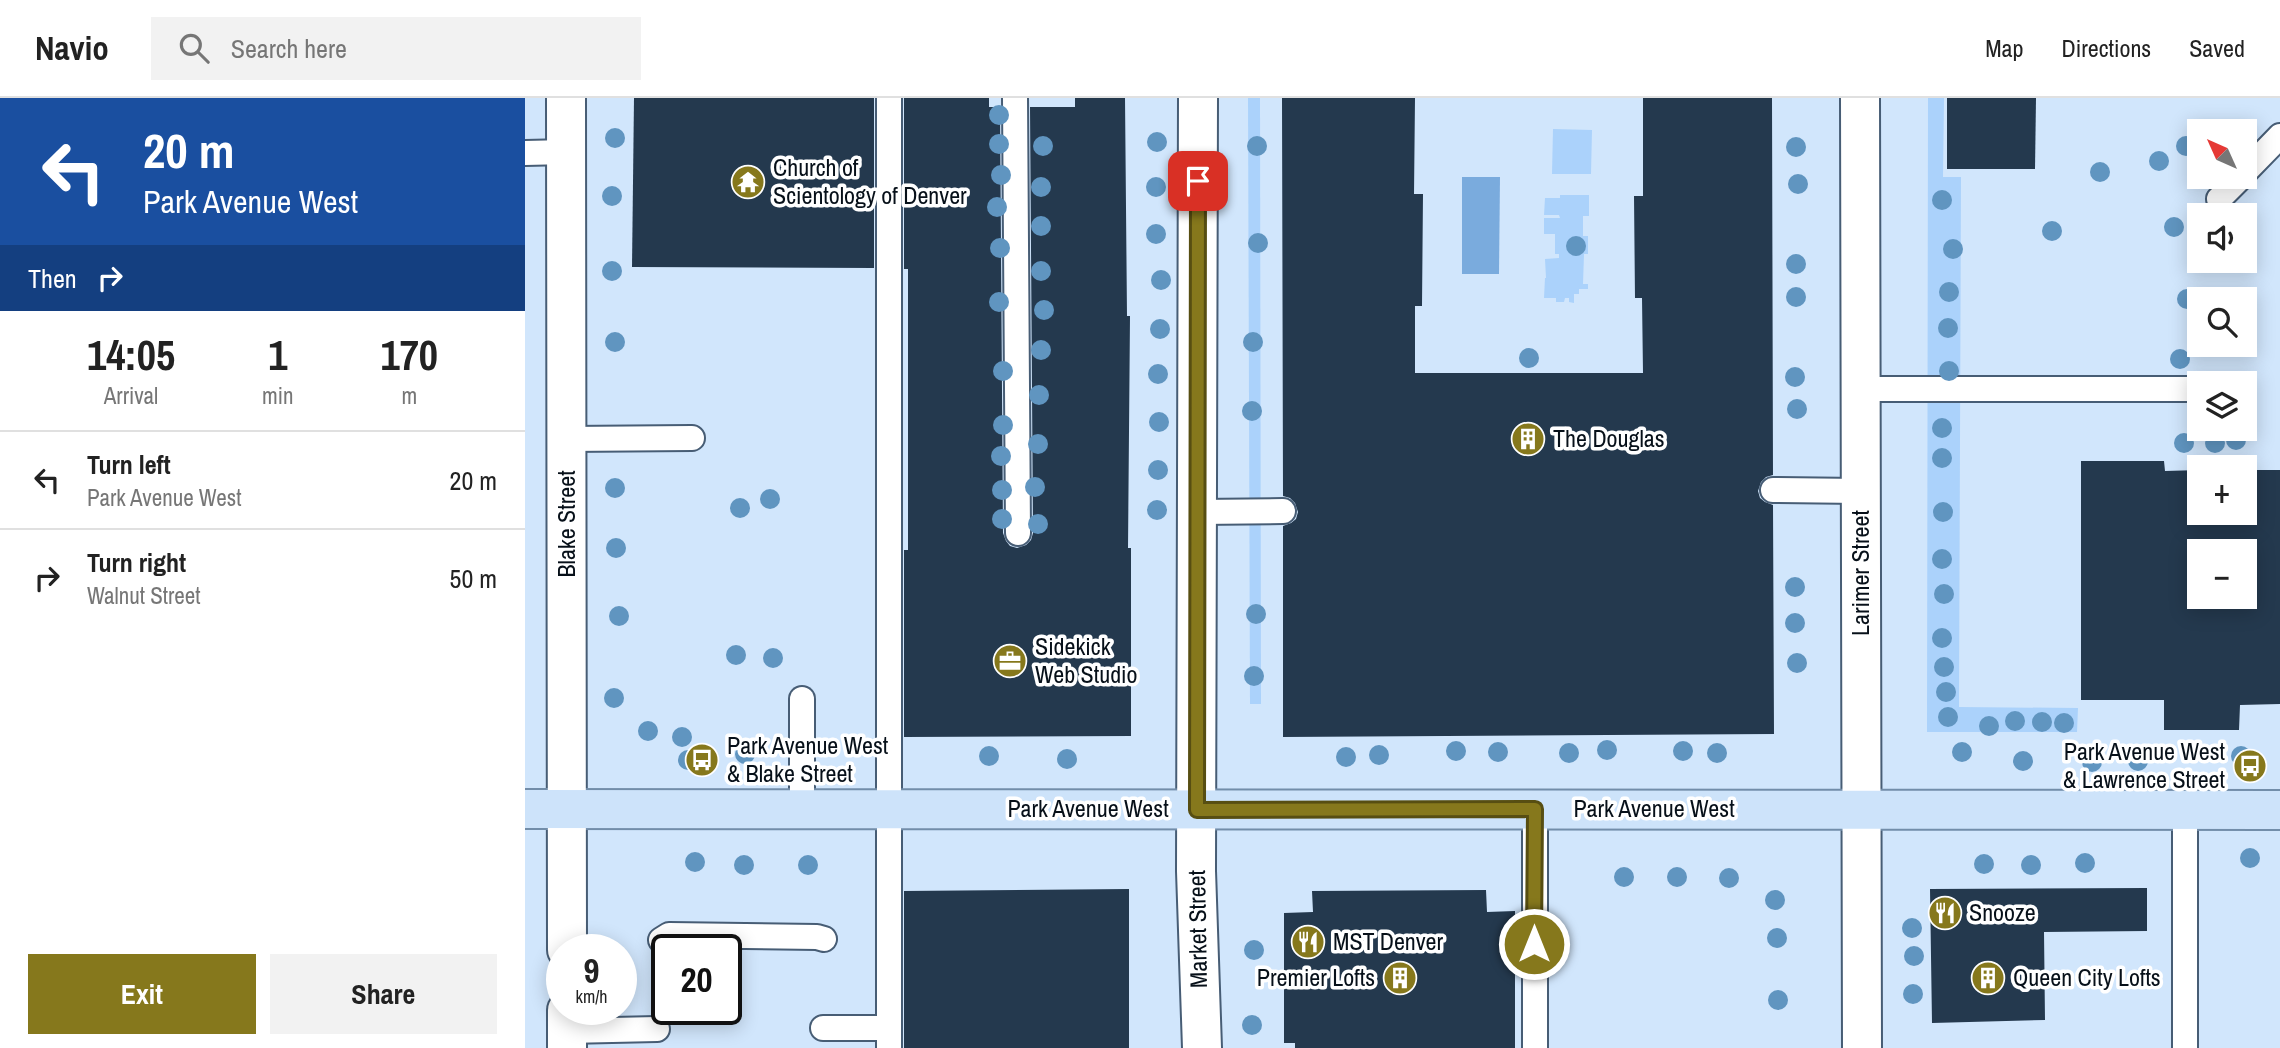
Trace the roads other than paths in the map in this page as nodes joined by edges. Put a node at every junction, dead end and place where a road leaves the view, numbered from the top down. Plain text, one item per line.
1 (566, 98) edge
2 (889, 98) edge
3 (1015, 98) edge
4 (1199, 98) edge
5 (1860, 98) edge
6 (2280, 136) edge
7 (567, 152) junction
8 (525, 153) edge
9 (2257, 160) edge
10 (2229, 189) edge
11 (2219, 199) dead end
12 (1860, 389) junction
13 (2187, 389) edge
14 (692, 438) dead end
15 (567, 439) junction
16 (1773, 490) dead end
17 (1860, 491) junction
18 (1283, 511) dead end
19 (1198, 512) junction
20 (1018, 533) dead end
21 (802, 699) dead end
22 (525, 809) edge
23 (567, 809) junction
24 (889, 809) junction
25 (1535, 809) junction
26 (802, 810) junction
27 (1197, 810) junction
28 (1861, 810) junction
29 (2185, 810) junction
30 (2280, 810) edge
31 (567, 934) edge
32 (742, 936) edge
33 (824, 939) dead end
34 (824, 1028) dead end
35 (657, 1029) dead end
36 (567, 1030) edge
37 (889, 1038) edge
38 (1202, 1048) edge
39 (1535, 1048) edge
40 (1862, 1048) edge
41 (2185, 1048) edge

1 - 7 main road, Blake Street
2 - 24 lane
3 - 20 lane
4 - 19 main road, Market Street
5 - 12 main road, Larimer Street
6 - 9 lane
7 - 8 lane
7 - 15 main road, Blake Street
10 - 11 lane
12 - 13 lane
12 - 17 main road, Larimer Street
14 - 15 lane
15 - 23 main road, Blake Street
16 - 17 lane
17 - 28 main road, Larimer Street
18 - 19 lane
19 - 27 main road, Market Street
21 - 26 lane
22 - 23 main road, Park Avenue West
23 - 26 main road, Park Avenue West
23 - 31 main road, Blake Street
24 - 26 main road, Park Avenue West
24 - 27 main road, Park Avenue West
24 - 37 lane
25 - 27 main road, Park Avenue West
25 - 28 main road, Park Avenue West
25 - 39 lane
27 - 38 main road, Market Street
28 - 29 main road, Park Avenue West
28 - 40 main road, Larimer Street
29 - 30 main road, Park Avenue West
29 - 41 lane
32 - 33 lane
34 - 37 lane
35 - 36 lane

